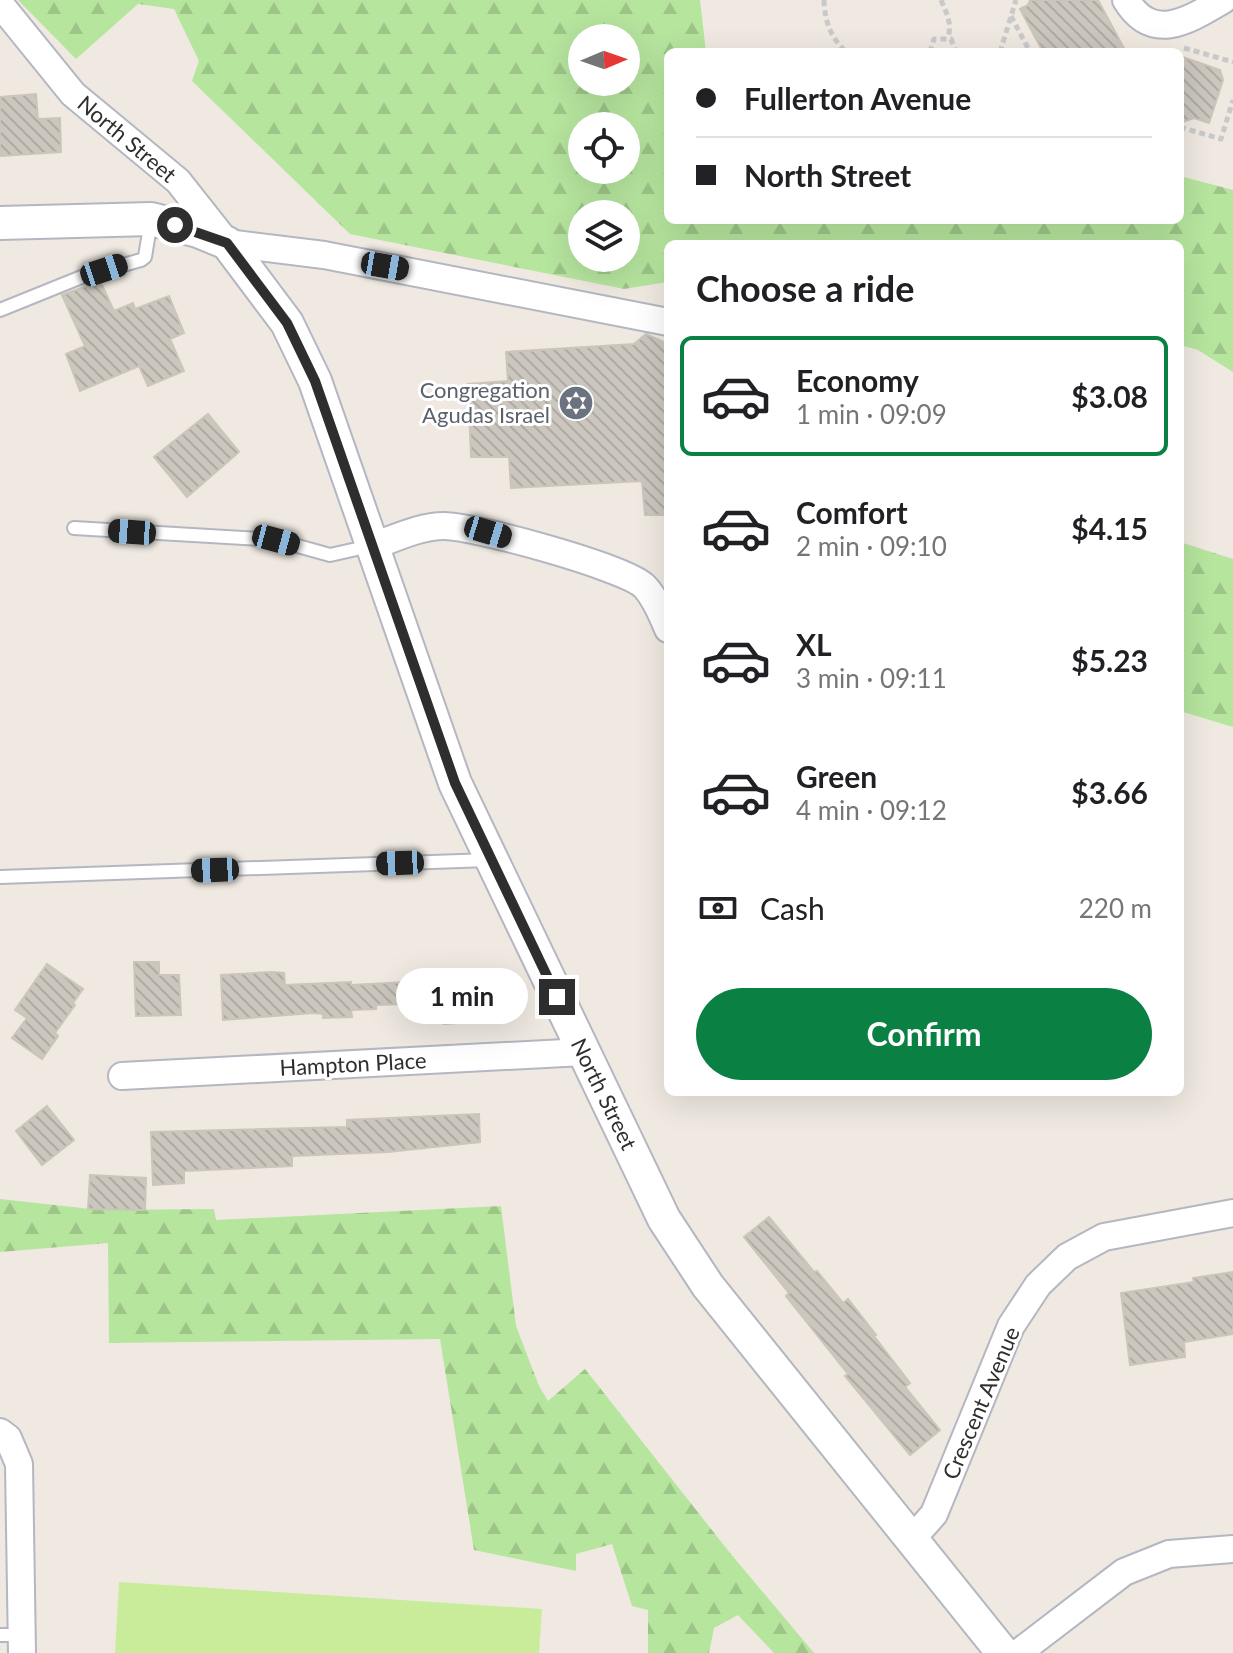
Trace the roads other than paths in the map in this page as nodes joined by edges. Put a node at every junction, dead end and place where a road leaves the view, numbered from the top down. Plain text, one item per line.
1 (1126, 0) edge
2 (1223, 0) edge
3 (0, 4) edge
4 (151, 219) junction
5 (0, 223) edge
6 (227, 243) junction
7 (0, 310) edge
8 (664, 321) edge
9 (74, 528) dead end
10 (373, 546) junction
11 (664, 622) edge
12 (492, 860) junction
13 (0, 877) edge
14 (584, 1052) junction
15 (122, 1076) dead end
16 (1233, 1213) edge
17 (0, 1432) edge
18 (912, 1539) junction
19 (1233, 1549) edge
20 (15, 1641) edge
21 (1003, 1653) edge
22 (1018, 1653) edge

1 - 2 street
3 - 6 street, North Street
4 - 5 street
4 - 6 street
4 - 7 lane
6 - 8 street
6 - 10 street, North Street
9 - 10 lane
10 - 11 street
10 - 12 street, North Street
12 - 13 lane
12 - 14 street, North Street
14 - 15 street, Hampton Place
14 - 18 street, North Street
16 - 18 street, Crescent Avenue
17 - 20 street
18 - 21 street, North Street
19 - 22 street

